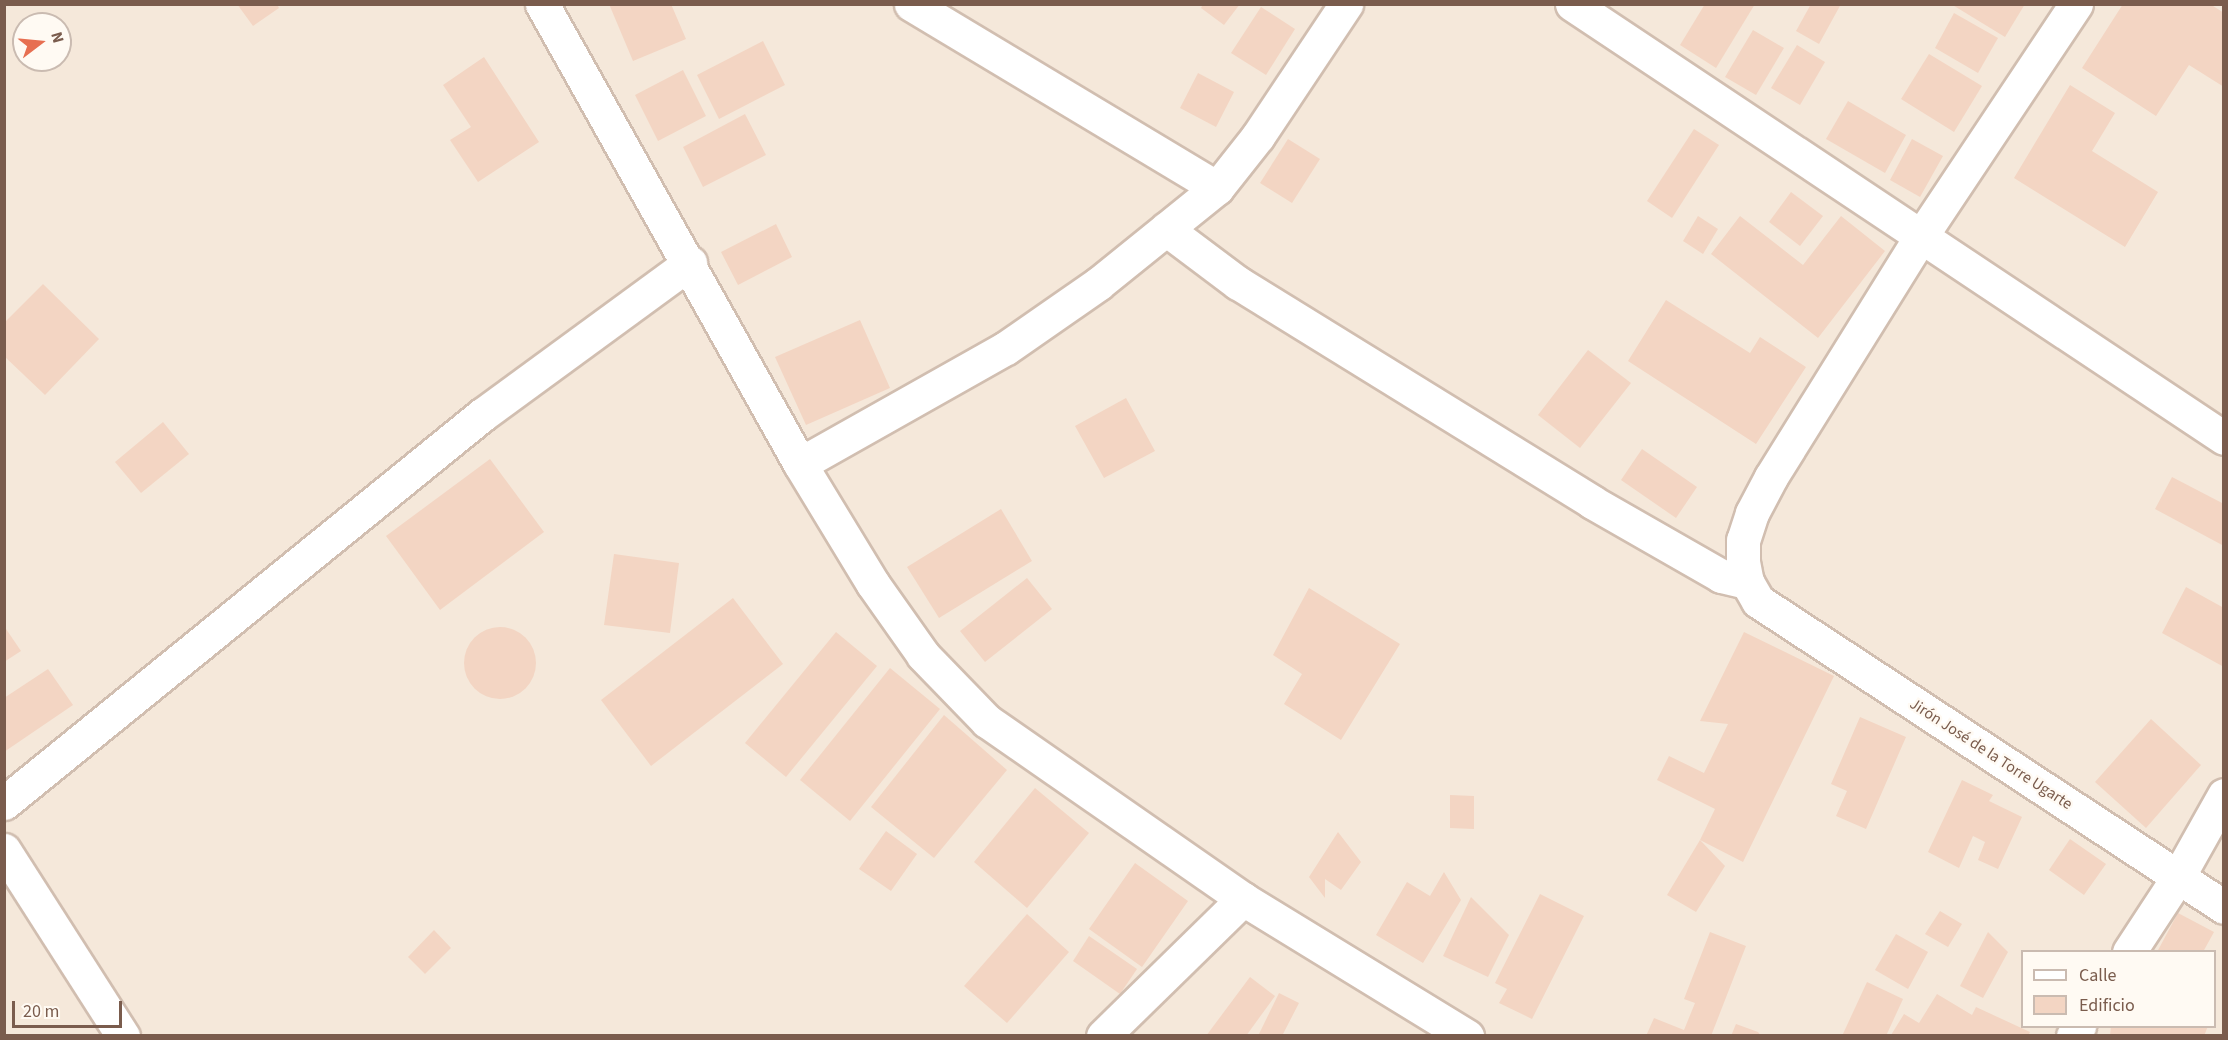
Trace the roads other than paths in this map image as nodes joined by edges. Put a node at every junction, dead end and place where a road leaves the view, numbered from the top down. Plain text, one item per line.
1 (542, 4) edge
2 (911, 4) edge
3 (1346, 4) edge
4 (1572, 4) edge
5 (2076, 4) edge
6 (1217, 188) junction
7 (1166, 229) junction
8 (1921, 236) junction
9 (690, 263) junction
10 (2223, 438) edge
11 (800, 464) junction
12 (1753, 591) junction
13 (2223, 795) edge
14 (4, 803) edge
15 (4, 850) edge
16 (2178, 877) junction
17 (1243, 899) junction
18 (2223, 907) edge
19 (2130, 950) edge
20 (123, 1035) edge
21 (1103, 1035) edge
22 (1467, 1035) edge

1 - 9 street
2 - 6 street
3 - 6 street
4 - 8 street
5 - 8 street
6 - 7 street
7 - 11 street
7 - 12 street, Jirón José de la Torre Ugarte
8 - 10 street
8 - 12 street
9 - 11 street
9 - 14 street
11 - 17 street
12 - 16 street, Jirón José de la Torre Ugarte
13 - 16 street
15 - 20 street
16 - 18 street, Jirón José de la Torre Ugarte
16 - 19 street
17 - 21 street
17 - 22 street

